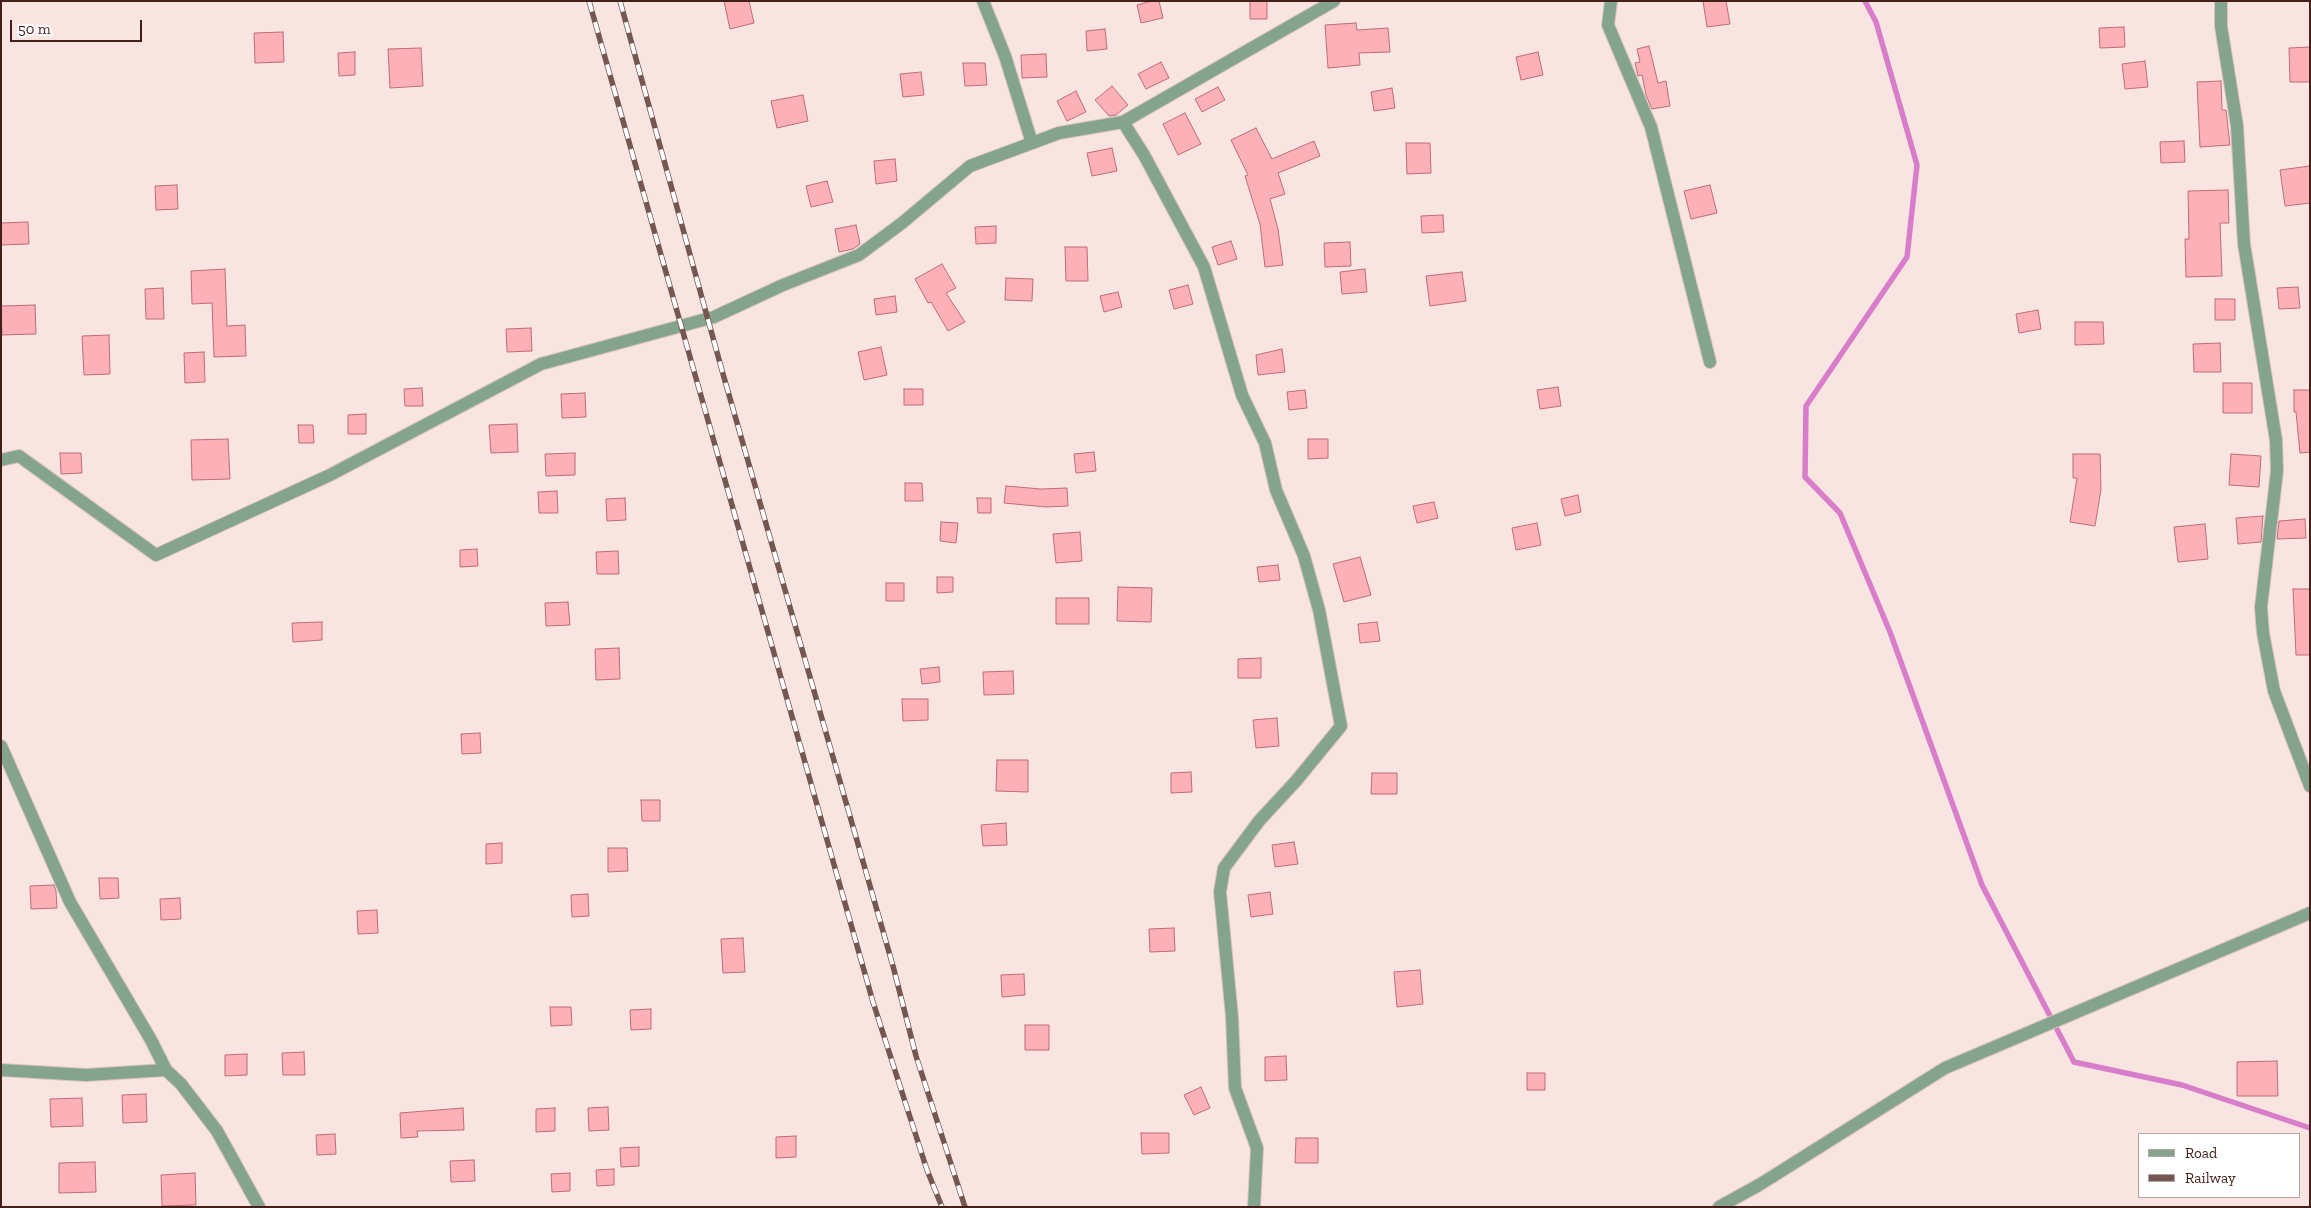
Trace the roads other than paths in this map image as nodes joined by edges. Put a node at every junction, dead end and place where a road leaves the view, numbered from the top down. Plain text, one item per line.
1 (982, 1) edge
2 (1334, 1) edge
3 (1611, 1) edge
4 (2221, 1) edge
5 (1123, 122) junction
6 (1032, 143) junction
7 (1710, 362) dead end
8 (1, 460) edge
9 (1, 746) edge
10 (2310, 786) edge
11 (2310, 913) edge
12 (1, 1070) edge
13 (166, 1070) junction
14 (259, 1207) edge
15 (1254, 1207) edge
16 (1719, 1207) edge

1 - 6 street
2 - 5 street
3 - 7 street
4 - 10 street
5 - 6 street
5 - 15 street
6 - 8 street
9 - 13 street
11 - 16 street
12 - 13 street
13 - 14 street

